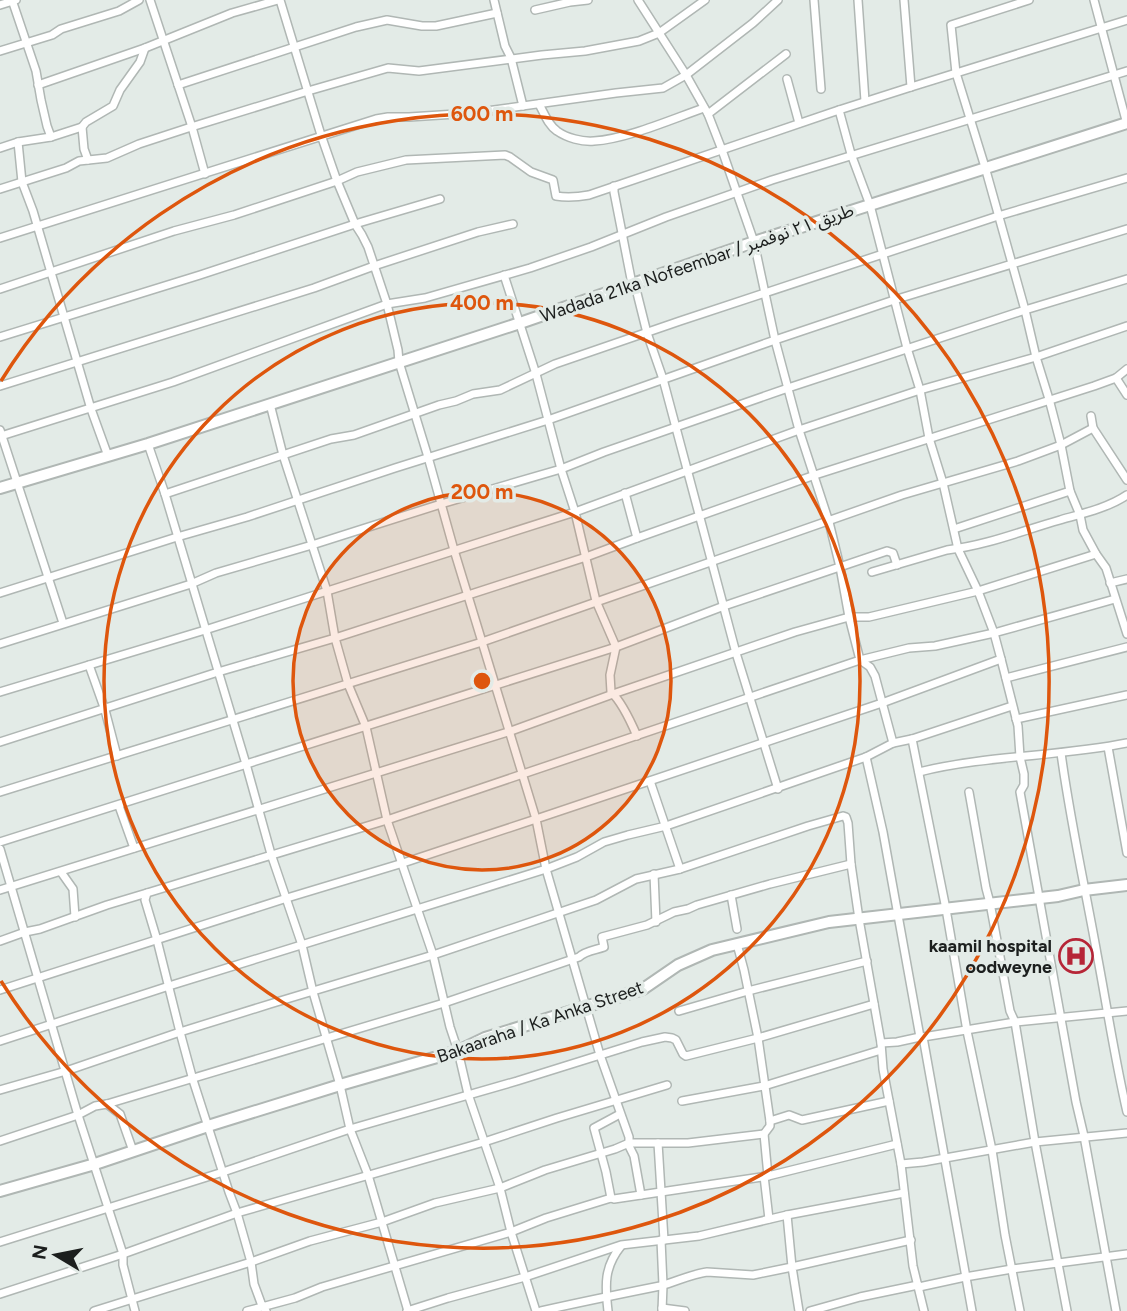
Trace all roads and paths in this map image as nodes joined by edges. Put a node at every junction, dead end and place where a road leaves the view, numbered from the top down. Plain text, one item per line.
1 (139, 0) edge
2 (150, 0) edge
3 (279, 0) edge
4 (494, 0) edge
5 (588, 0) edge
6 (638, 0) edge
7 (705, 0) edge
8 (778, 0) edge
9 (814, 0) edge
10 (858, 0) edge
11 (904, 0) edge
12 (1029, 0) edge
13 (1094, 0) edge
14 (14, 1) edge
15 (0, 5) edge
16 (535, 10) dead end
17 (497, 13) junction
18 (1127, 20) edge
19 (1101, 28) junction
20 (659, 33) junction
21 (163, 40) junction
22 (26, 44) junction
23 (293, 46) junction
24 (145, 48) junction
25 (0, 51) edge
26 (786, 54) dead end
27 (512, 58) junction
28 (1127, 71) edge
29 (956, 73) junction
30 (685, 75) junction
31 (1114, 75) junction
32 (787, 79) dead end
33 (38, 85) junction
34 (178, 85) junction
35 (911, 87) junction
36 (821, 89) dead end
37 (308, 91) junction
38 (865, 101) junction
39 (539, 104) junction
40 (523, 106) junction
41 (839, 110) junction
42 (706, 111) junction
43 (970, 119) junction
44 (799, 123) junction
45 (1127, 123) edge
46 (82, 127) junction
47 (192, 127) junction
48 (321, 135) junction
49 (51, 137) junction
50 (18, 142) junction
51 (0, 148) edge
52 (722, 149) junction
53 (852, 154) junction
54 (88, 160) junction
55 (985, 167) junction
56 (205, 174) junction
57 (1127, 178) edge
58 (337, 181) junction
59 (22, 182) junction
60 (614, 186) junction
61 (0, 189) edge
62 (737, 192) junction
63 (440, 199) dead end
64 (870, 205) junction
65 (998, 216) junction
66 (355, 224) junction
67 (513, 224) dead end
68 (37, 227) junction
69 (1127, 229) edge
70 (623, 233) junction
71 (0, 238) edge
72 (754, 242) junction
73 (882, 255) junction
74 (1012, 264) junction
75 (374, 266) junction
76 (50, 273) junction
77 (504, 275) junction
78 (1127, 279) edge
79 (632, 284) junction
80 (0, 289) edge
81 (766, 293) junction
82 (894, 300) junction
83 (387, 304) junction
84 (1025, 310) junction
85 (63, 317) junction
86 (520, 323) junction
87 (1127, 326) edge
88 (648, 333) junction
89 (0, 337) edge
90 (775, 340) junction
91 (907, 348) junction
92 (1036, 357) junction
93 (399, 362) junction
94 (78, 363) junction
95 (1127, 369) edge
96 (536, 374) junction
97 (1116, 378) junction
98 (663, 379) junction
99 (0, 386) edge
100 (788, 388) junction
101 (920, 390) junction
102 (1127, 395) edge
103 (1049, 399) junction
104 (271, 404) junction
105 (91, 409) junction
106 (414, 413) junction
107 (1091, 415) dead end
108 (548, 421) junction
109 (676, 426) junction
110 (1093, 428) junction
111 (799, 430) junction
112 (1, 433) edge
113 (929, 438) junction
114 (148, 444) junction
115 (1061, 445) junction
116 (282, 455) junction
117 (108, 456) junction
118 (428, 457) junction
119 (561, 468) junction
120 (689, 471) junction
121 (815, 475) junction
122 (1127, 480) edge
123 (943, 483) junction
124 (17, 484) junction
125 (0, 488) edge
126 (1070, 491) junction
127 (625, 493) junction
128 (165, 494) junction
129 (1127, 495) edge
130 (297, 500) junction
131 (441, 504) junction
132 (575, 512) junction
133 (1080, 514) junction
134 (700, 516) junction
135 (829, 522) junction
136 (954, 529) junction
137 (177, 537) junction
138 (637, 538) junction
139 (312, 545) junction
140 (958, 549) junction
141 (454, 550) junction
142 (1096, 554) junction
143 (586, 557) junction
144 (711, 562) junction
145 (897, 565) junction
146 (840, 567) junction
147 (872, 572) dead end
148 (48, 577) junction
149 (1127, 579) edge
150 (1111, 583) junction
151 (191, 584) junction
152 (327, 591) junction
153 (978, 591) junction
154 (0, 593) edge
155 (469, 596) junction
156 (1115, 599) junction
157 (596, 601) junction
158 (724, 606) junction
159 (849, 617) junction
160 (63, 623) junction
161 (205, 629) junction
162 (994, 633) junction
163 (1127, 634) edge
164 (335, 638) junction
165 (482, 642) junction
166 (0, 644) edge
167 (616, 648) junction
168 (1127, 648) edge
169 (736, 653) junction
170 (1001, 659) junction
171 (860, 660) junction
172 (89, 665) junction
173 (218, 672) junction
174 (1006, 678) junction
175 (348, 684) junction
176 (496, 685) junction
177 (0, 692) edge
178 (613, 694) junction
179 (1127, 695) edge
180 (750, 698) junction
181 (883, 702) junction
182 (1013, 706) junction
183 (105, 710) junction
184 (1016, 719) junction
185 (232, 720) junction
186 (366, 727) junction
187 (511, 731) junction
188 (637, 736) junction
189 (912, 739) junction
190 (0, 742) edge
191 (763, 742) junction
192 (892, 743) junction
193 (1127, 743) edge
194 (1108, 747) junction
195 (1060, 753) junction
196 (117, 755) junction
197 (866, 757) junction
198 (1020, 757) junction
199 (246, 764) junction
200 (376, 772) junction
201 (919, 772) junction
202 (523, 775) junction
203 (650, 781) junction
204 (778, 789) junction
205 (0, 792) edge
206 (969, 792) dead end
207 (119, 806) junction
208 (258, 809) junction
209 (537, 819) junction
210 (387, 820) junction
211 (666, 826) junction
212 (0, 842) edge
213 (134, 848) junction
214 (0, 849) edge
215 (1127, 853) edge
216 (271, 854) junction
217 (403, 863) junction
218 (851, 864) junction
219 (546, 869) junction
220 (680, 869) junction
221 (61, 872) junction
222 (654, 874) junction
223 (1127, 885) edge
224 (10, 886) junction
225 (0, 890) edge
226 (1084, 890) junction
227 (147, 893) junction
228 (731, 895) junction
229 (286, 898) junction
230 (1038, 899) junction
231 (990, 903) junction
232 (417, 908) junction
233 (946, 909) junction
234 (559, 912) junction
235 (897, 913) junction
236 (75, 917) junction
237 (859, 919) junction
238 (656, 922) junction
239 (737, 929) dead end
240 (25, 932) junction
241 (157, 940) junction
242 (0, 941) edge
243 (737, 944) junction
244 (302, 945) junction
245 (433, 955) junction
246 (572, 958) junction
247 (867, 961) junction
248 (38, 978) junction
249 (169, 986) junction
250 (0, 990) edge
251 (748, 991) junction
252 (313, 992) junction
253 (444, 1003) junction
254 (874, 1004) junction
255 (587, 1007) junction
256 (679, 1011) dead end
257 (1127, 1011) edge
258 (1108, 1013) junction
259 (1061, 1018) junction
260 (1015, 1023) junction
261 (52, 1025) junction
262 (967, 1031) junction
263 (180, 1032) junction
264 (921, 1037) junction
265 (758, 1038) junction
266 (327, 1039) junction
267 (0, 1041) edge
268 (881, 1047) junction
269 (458, 1051) junction
270 (600, 1055) junction
271 (65, 1071) junction
272 (193, 1080) junction
273 (340, 1084) junction
274 (667, 1085) dead end
275 (764, 1086) junction
276 (0, 1090) edge
277 (468, 1094) junction
278 (617, 1101) junction
279 (682, 1101) dead end
280 (890, 1101) junction
281 (107, 1104) junction
282 (1127, 1112) edge
283 (620, 1114) junction
284 (78, 1115) junction
285 (770, 1121) junction
286 (208, 1126) junction
287 (350, 1129) junction
288 (1127, 1133) edge
289 (764, 1134) junction
290 (1084, 1136) junction
291 (0, 1140) edge
292 (484, 1142) junction
293 (1035, 1142) junction
294 (629, 1143) junction
295 (658, 1143) junction
296 (897, 1144) junction
297 (992, 1150) junction
298 (133, 1151) junction
299 (601, 1153) junction
300 (944, 1158) junction
301 (95, 1164) junction
302 (901, 1164) junction
303 (223, 1172) junction
304 (368, 1175) junction
305 (766, 1176) junction
306 (500, 1188) junction
307 (0, 1191) edge
308 (904, 1193) junction
309 (661, 1194) junction
310 (641, 1195) junction
311 (611, 1198) junction
312 (107, 1208) junction
313 (237, 1213) junction
314 (787, 1215) junction
315 (769, 1219) junction
316 (382, 1222) junction
317 (511, 1233) junction
318 (662, 1240) junction
319 (911, 1240) junction
320 (0, 1242) edge
321 (621, 1245) junction
322 (123, 1254) junction
323 (1127, 1254) edge
324 (1106, 1256) junction
325 (251, 1262) junction
326 (1058, 1263) junction
327 (393, 1266) junction
328 (792, 1267) junction
329 (1012, 1269) junction
330 (524, 1277) junction
331 (965, 1277) junction
332 (663, 1285) junction
333 (918, 1286) junction
334 (0, 1294) edge
335 (606, 1297) junction
336 (131, 1299) junction
337 (264, 1309) edge
338 (662, 1309) edge
339 (94, 1311) edge
340 (135, 1311) edge
341 (247, 1311) edge
342 (407, 1311) edge
343 (536, 1311) edge
344 (541, 1311) edge
345 (608, 1311) edge
346 (685, 1311) edge
347 (799, 1311) edge
348 (810, 1311) edge
349 (924, 1311) edge
350 (972, 1311) edge
351 (1020, 1311) edge
352 (1067, 1311) edge
353 (1116, 1311) edge

1 - 22 street
2 - 21 street
3 - 21 street
3 - 23 street
4 - 17 street
5 - 16 street
6 - 20 street
7 - 20 street
8 - 30 street
9 - 36 street
10 - 38 street
11 - 35 street
12 - 29 street
13 - 19 street
14 - 15 street
14 - 22 street
17 - 23 street
17 - 27 street
18 - 19 street
19 - 29 street
19 - 31 street
20 - 27 street
20 - 30 street
21 - 24 street
21 - 34 street
22 - 25 street
22 - 33 street
23 - 34 street
23 - 37 street
24 - 33 street
24 - 46 street
26 - 42 street
27 - 37 street
27 - 40 street
28 - 31 street
29 - 35 street
29 - 43 street
30 - 39 street
30 - 42 street
31 - 43 street
31 - 45 street
32 - 44 street
33 - 49 street
34 - 47 street
35 - 38 street
37 - 47 street
37 - 48 street
38 - 41 street
39 - 40 street
39 - 42 street
40 - 48 street
41 - 44 street
41 - 53 street
42 - 52 street
43 - 53 street
43 - 55 street
44 - 52 street
45 - 55 street, Wadada 21ka Nofeembar / طريق ٢١ نوفمبر
46 - 49 street
46 - 54 street
47 - 54 street
47 - 56 street
48 - 56 street
48 - 58 street
49 - 50 street
50 - 51 street
50 - 59 street
52 - 60 street
52 - 62 street
53 - 62 street
53 - 64 street
54 - 59 street
55 - 64 street, Wadada 21ka Nofeembar / طريق ٢١ نوفمبر
55 - 65 street
56 - 68 street
57 - 65 street
58 - 60 street
58 - 66 street
58 - 76 street
59 - 61 street
59 - 68 street
60 - 70 street
62 - 70 street
62 - 72 street
63 - 66 street
64 - 72 street, Wadada 21ka Nofeembar / طريق ٢١ نوفمبر
64 - 73 street
65 - 73 street
65 - 74 street
66 - 75 street
66 - 85 street
67 - 75 street
68 - 71 street
68 - 76 street
69 - 74 street
70 - 77 street
70 - 79 street
72 - 79 street, Wadada 21ka Nofeembar / طريق ٢١ نوفمبر
72 - 81 street
73 - 81 street
73 - 82 street
74 - 82 street
74 - 84 street
75 - 83 street
75 - 94 street
76 - 80 street
76 - 85 street
77 - 83 street
77 - 86 street
78 - 84 street
79 - 86 street, Wadada 21ka Nofeembar / طريق ٢١ نوفمبر
79 - 88 street
81 - 88 street
81 - 90 street
82 - 90 street
82 - 91 street
83 - 93 street
83 - 105 street
84 - 91 street
84 - 92 street
85 - 89 street
85 - 94 street
86 - 93 street, Wadada 21ka Nofeembar / طريق ٢١ نوفمبر
86 - 96 street
87 - 92 street
88 - 96 street
88 - 98 street
90 - 98 street
90 - 100 street
91 - 100 street
91 - 101 street
92 - 101 street
92 - 103 street
93 - 104 street, Wadada 21ka Nofeembar / طريق ٢١ نوفمبر
93 - 106 street
94 - 99 street
94 - 105 street
95 - 97 street
96 - 106 street
96 - 108 street
97 - 102 street
97 - 103 street
98 - 108 street
98 - 109 street
100 - 109 street
100 - 111 street
101 - 111 street
101 - 113 street
103 - 113 street
103 - 115 street
104 - 114 street, Wadada 21ka Nofeembar / طريق ٢١ نوفمبر
104 - 116 street
105 - 112 street
105 - 117 street
106 - 116 street
106 - 118 street
107 - 110 street
108 - 118 street
108 - 119 street
109 - 119 street
109 - 120 street
110 - 115 street
110 - 122 street
111 - 120 street
111 - 121 street
112 - 124 street
113 - 121 street
113 - 123 street
114 - 117 street, Wadada 21ka Nofeembar / طريق ٢١ نوفمبر
114 - 128 street
115 - 123 street
115 - 126 street
116 - 128 street
116 - 130 street
117 - 124 street, Wadada 21ka Nofeembar / طريق ٢١ نوفمبر
118 - 130 street
118 - 131 street
119 - 131 street
119 - 132 street
120 - 127 street
120 - 134 street
121 - 134 street
121 - 135 street
123 - 135 street
123 - 136 street
124 - 125 street, Wadada 21ka Nofeembar / طريق ٢١ نوفمبر
124 - 148 street
126 - 133 street
126 - 136 street
127 - 132 street
127 - 138 street
128 - 137 street
129 - 133 street
130 - 137 street
130 - 139 street
131 - 139 street
131 - 141 street
132 - 141 street
132 - 143 street
133 - 140 street
133 - 142 street
134 - 138 street
134 - 144 street
135 - 144 street
135 - 146 street
136 - 140 street
137 - 148 street
137 - 151 street
138 - 143 street
139 - 151 street
139 - 152 street
140 - 145 street
140 - 153 street
141 - 152 street
141 - 155 street
142 - 150 street
142 - 153 street
143 - 155 street
143 - 157 street
144 - 157 street
144 - 158 street
145 - 146 street
145 - 147 street
146 - 158 street
146 - 159 street
148 - 154 street
148 - 160 street
149 - 150 street
150 - 156 street
151 - 160 street
151 - 161 street
152 - 161 street
152 - 164 street
153 - 159 street
153 - 162 street
155 - 164 street
155 - 165 street
156 - 162 street
156 - 163 street
157 - 165 street
157 - 167 street
158 - 167 street
158 - 169 street
159 - 169 street
159 - 171 street
160 - 166 street
161 - 172 street
161 - 173 street
162 - 170 street
162 - 171 street
164 - 173 street
164 - 175 street
165 - 175 street
165 - 176 street
167 - 176 street
167 - 178 street
168 - 174 street
169 - 178 street
169 - 180 street
170 - 174 street
170 - 181 street
171 - 180 street
171 - 181 street
172 - 177 street
172 - 183 street
173 - 183 street
173 - 185 street
174 - 182 street
175 - 185 street
175 - 186 street
176 - 186 street
176 - 187 street
178 - 187 street
178 - 188 street
179 - 184 street
180 - 188 street
180 - 191 street
181 - 191 street
181 - 192 street
182 - 184 street
182 - 189 street
183 - 190 street
183 - 196 street
184 - 198 street
185 - 196 street
185 - 199 street
186 - 199 street
186 - 200 street
187 - 200 street
187 - 202 street
188 - 202 street
189 - 192 street
189 - 201 street
191 - 203 street
191 - 204 street
192 - 197 street
193 - 194 street
194 - 195 street
194 - 215 street
195 - 198 street
195 - 226 street
196 - 205 street
197 - 204 street
197 - 235 street
198 - 201 street
198 - 230 street
199 - 207 street
199 - 208 street
200 - 208 street
200 - 210 street
201 - 233 street
202 - 209 street
202 - 210 street
203 - 209 street
203 - 211 street
204 - 211 street
206 - 231 street
207 - 212 street
207 - 213 street
208 - 213 street
208 - 216 street
209 - 217 street
209 - 219 street
210 - 216 street
210 - 217 street
211 - 219 street
211 - 220 street
213 - 221 street
214 - 224 street
216 - 227 street
216 - 229 street
217 - 229 street
217 - 232 street
218 - 220 street
218 - 228 street
218 - 237 street
219 - 232 street
219 - 234 street
220 - 222 street
221 - 224 street
221 - 236 street
222 - 234 street
222 - 238 street
223 - 226 street, Bakaaraha / Ka Anka Street
224 - 225 street
224 - 240 street
226 - 230 street, Bakaaraha / Ka Anka Street
226 - 258 street
227 - 236 street
227 - 241 street
228 - 238 street
228 - 239 street
229 - 241 street
229 - 244 street
230 - 231 street, Bakaaraha / Ka Anka Street
230 - 259 street
231 - 233 street, Bakaaraha / Ka Anka Street
231 - 260 street
232 - 244 street
232 - 245 street
233 - 235 street, Bakaaraha / Ka Anka Street
233 - 262 street
234 - 245 street
234 - 246 street
235 - 237 street, Bakaaraha / Ka Anka Street
235 - 264 street
236 - 240 street
237 - 243 street, Bakaaraha / Ka Anka Street
237 - 247 street
238 - 246 street
240 - 242 street
240 - 248 street
241 - 248 street
241 - 249 street
243 - 251 street
243 - 255 street, Bakaaraha / Ka Anka Street
244 - 249 street
244 - 252 street
245 - 252 street
245 - 253 street
246 - 253 street
246 - 255 street
247 - 251 street
247 - 254 street
248 - 250 street
248 - 261 street
249 - 261 street
249 - 263 street
251 - 256 street
251 - 265 street
252 - 263 street
252 - 266 street
253 - 266 street
253 - 269 street
254 - 265 street
254 - 268 street
255 - 269 street, Bakaaraha / Ka Anka Street
255 - 270 street
257 - 258 street
258 - 259 street
258 - 282 street
259 - 260 street
259 - 290 street
260 - 262 street
260 - 293 street
261 - 267 street
261 - 271 street
262 - 264 street
262 - 297 street
263 - 271 street
263 - 272 street
264 - 268 street
264 - 300 street
265 - 270 street
265 - 275 street
266 - 272 street
266 - 273 street
268 - 275 street
268 - 280 street
269 - 273 street, Bakaaraha / Ka Anka Street
269 - 277 street
270 - 277 street
270 - 278 street
271 - 276 street
271 - 284 street
272 - 281 street
272 - 286 street
273 - 286 street, Bakaaraha / Ka Anka Street
273 - 287 street
274 - 278 street
275 - 279 street
275 - 285 street
277 - 287 street
277 - 292 street
278 - 283 street
278 - 292 street
280 - 285 street
280 - 296 street
281 - 284 street
281 - 298 street
283 - 294 street
283 - 299 street
284 - 291 street
284 - 301 street
285 - 289 street
286 - 298 street, Bakaaraha / Ka Anka Street
286 - 303 street
287 - 303 street
287 - 304 street
288 - 290 street
289 - 295 street
289 - 305 street
290 - 293 street
290 - 324 street
292 - 304 street
292 - 306 street
293 - 297 street
293 - 326 street
294 - 295 street
294 - 299 street
294 - 310 street
295 - 309 street
296 - 302 street
296 - 305 street
297 - 300 street
297 - 329 street
298 - 301 street, Bakaaraha / Ka Anka Street
299 - 306 street
299 - 311 street
300 - 302 street
300 - 331 street
301 - 307 street, Bakaaraha / Ka Anka Street
301 - 312 street
302 - 308 street
303 - 312 street
303 - 313 street
304 - 313 street
304 - 316 street
305 - 309 street
305 - 315 street
306 - 316 street
306 - 317 street
308 - 314 street
308 - 319 street
309 - 310 street
309 - 318 street
310 - 311 street
311 - 317 street
312 - 320 street
312 - 322 street
313 - 322 street
313 - 325 street
314 - 315 street
314 - 328 street
315 - 318 street
316 - 325 street
316 - 327 street
317 - 327 street
317 - 330 street
318 - 321 street
318 - 332 street
319 - 328 street
319 - 333 street
321 - 330 street
321 - 335 street
322 - 334 street
322 - 336 street
323 - 324 street
324 - 326 street
324 - 353 street
325 - 336 street
325 - 337 street
326 - 329 street
326 - 352 street
327 - 337 street
327 - 342 street
328 - 332 street
328 - 347 street
329 - 331 street
329 - 351 street
330 - 342 street
330 - 343 street
331 - 333 street
331 - 350 street
332 - 335 street
332 - 338 street
333 - 348 street
333 - 349 street
335 - 344 street
335 - 345 street
336 - 339 street
336 - 340 street
337 - 341 street
338 - 346 street

